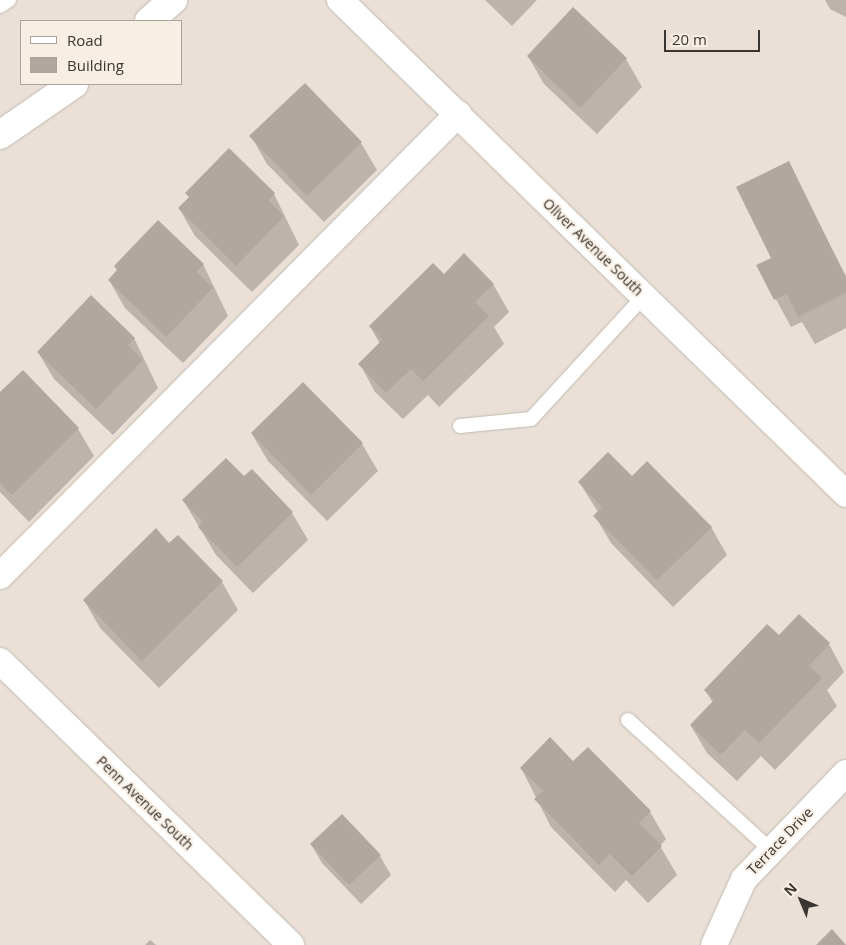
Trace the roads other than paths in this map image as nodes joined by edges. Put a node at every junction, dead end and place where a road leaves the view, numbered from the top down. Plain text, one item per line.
1 (9, 0) edge
2 (173, 0) edge
3 (340, 0) edge
4 (0, 6) edge
5 (150, 20) edge
6 (73, 85) edge
7 (458, 114) junction
8 (0, 135) edge
9 (644, 296) junction
10 (460, 426) dead end
11 (846, 494) edge
12 (0, 576) edge
13 (0, 661) edge
14 (628, 720) dead end
15 (846, 773) edge
16 (771, 850) junction
17 (290, 945) edge
18 (714, 945) edge

1 - 4 lane
2 - 5 main road
3 - 7 street, Oliver Avenue South
6 - 8 main road
7 - 9 street, Oliver Avenue South
7 - 12 street
9 - 10 lane
9 - 11 street, Oliver Avenue South
13 - 17 street, Penn Avenue South
14 - 16 lane
15 - 16 street, Terrace Drive
16 - 18 street, Terrace Drive

